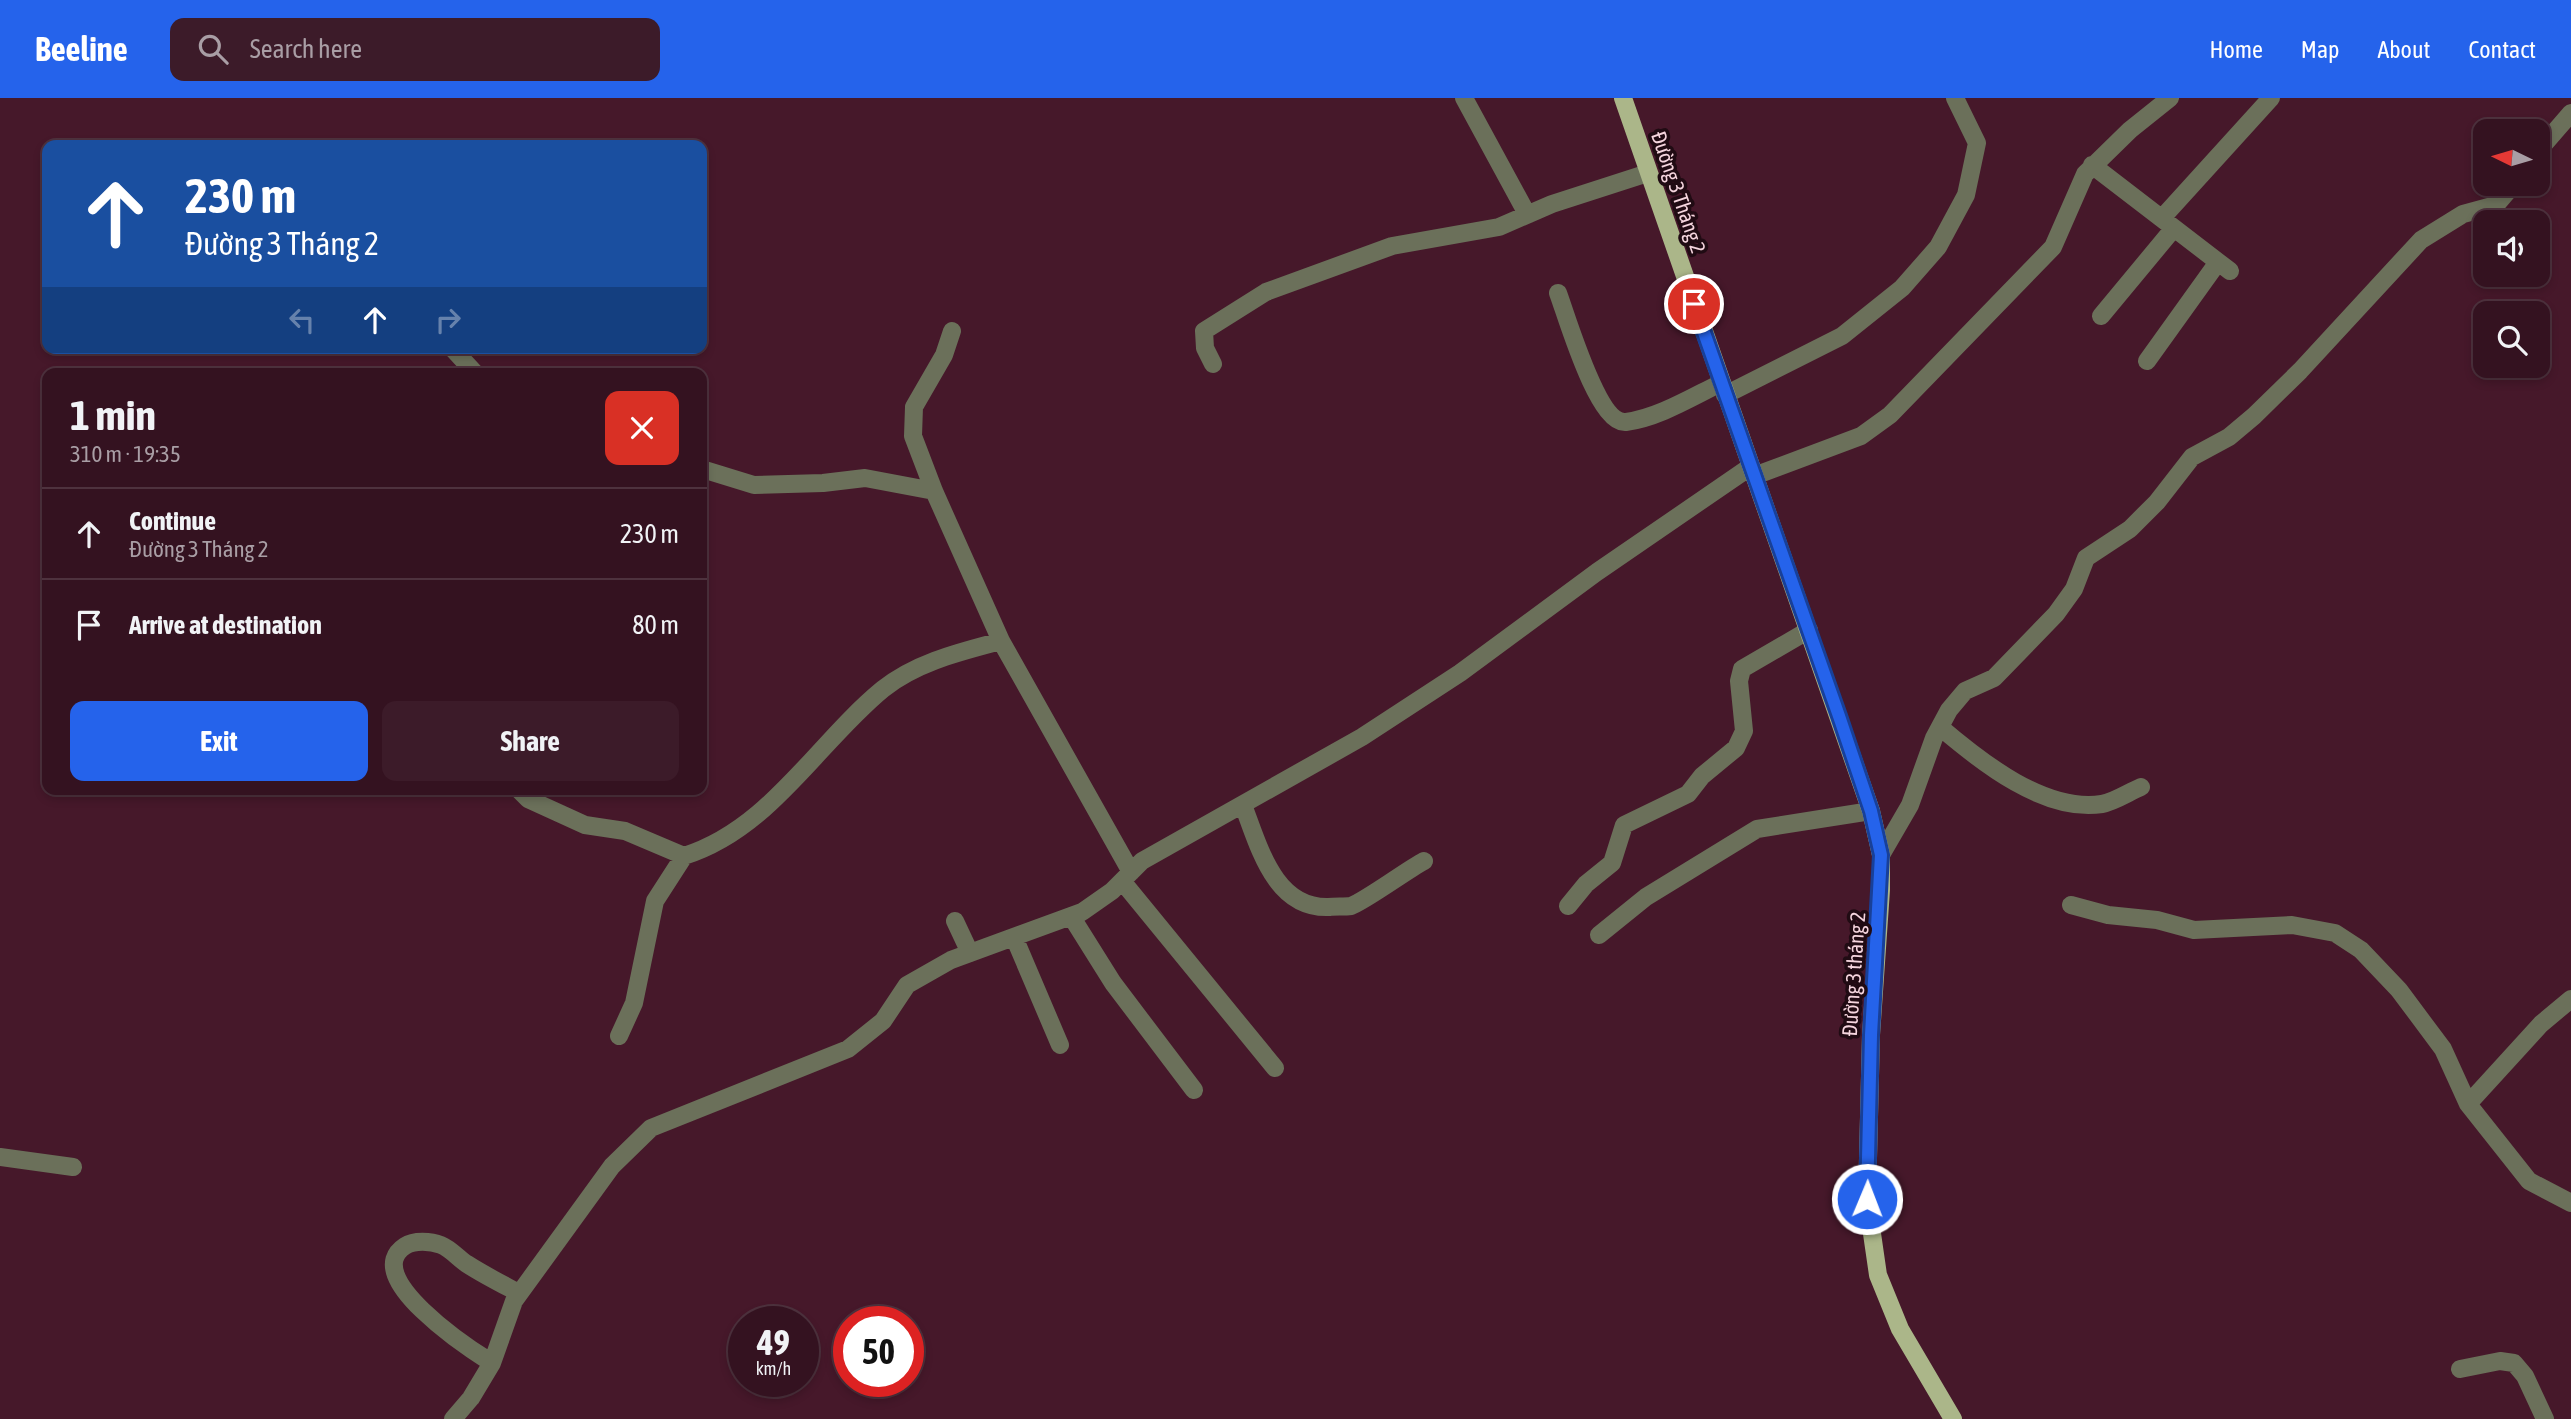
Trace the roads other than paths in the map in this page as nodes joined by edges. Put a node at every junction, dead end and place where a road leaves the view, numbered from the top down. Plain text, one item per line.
1 (1464, 98) edge
2 (1623, 98) edge
3 (1955, 98) edge
4 (2170, 98) edge
5 (2271, 98) edge
6 (2571, 113) edge
7 (2550, 137) edge
8 (2092, 165) junction
9 (1648, 173) junction
10 (2504, 196) edge
11 (1527, 214) junction
12 (2168, 223) junction
13 (1558, 293) dead end
14 (2101, 316) dead end
15 (952, 331) dead end
16 (458, 354) edge
17 (2147, 360) dead end
18 (1213, 364) dead end
19 (470, 368) edge
20 (1723, 389) junction
21 (707, 471) edge
22 (1752, 471) junction
23 (934, 491) junction
24 (1773, 531) joint
25 (1810, 630) junction
26 (1001, 641) junction
27 (1940, 727) junction
28 (2141, 788) dead end
29 (524, 795) edge
30 (1243, 805) junction
31 (1871, 811) junction
32 (1881, 855) junction
33 (684, 856) junction
34 (1424, 861) dead end
35 (1127, 876) junction
36 (2071, 905) dead end
37 (1567, 906) dead end
38 (1071, 916) junction
39 (955, 921) dead end
40 (1599, 935) dead end
41 (1014, 937) junction
42 (970, 953) junction
43 (2571, 999) edge
44 (619, 1036) dead end
45 (1060, 1045) dead end
46 (1275, 1068) dead end
47 (1194, 1090) dead end
48 (2468, 1104) junction
49 (0, 1157) edge
50 (74, 1167) dead end
51 (2571, 1203) edge
52 (519, 1293) junction
53 (492, 1363) junction
54 (2459, 1369) dead end
55 (453, 1419) edge
56 (1952, 1419) edge
57 (2545, 1419) edge

1 - 11 street
2 - 9 main road, Đường 3 Tháng 2
3 - 20 street
4 - 8 street
5 - 12 street
6 - 7 street
8 - 12 street
8 - 22 street
9 - 11 street
9 - 20 main road, Đường 3 Tháng 2
10 - 27 street
11 - 18 street
12 - 14 street
12 - 17 street
13 - 20 street
15 - 23 street
16 - 19 street
20 - 22 main road, Đường 3 Tháng 2
21 - 23 street
22 - 24 main road, Đường 3 Tháng 2
22 - 30 street
23 - 26 street
24 - 25 main road, Đường 3 tháng 2
25 - 31 main road, Đường 3 tháng 2
25 - 37 street
26 - 33 street
26 - 35 street
27 - 28 street
27 - 32 street
29 - 33 street
30 - 34 street
30 - 35 street
31 - 32 main road, Đường 3 tháng 2
31 - 40 street
32 - 56 main road, Đường 3 tháng 2
33 - 44 street
35 - 38 street
35 - 46 street
36 - 48 street
38 - 41 street
38 - 47 street
39 - 42 street
41 - 42 street
41 - 45 street
42 - 52 street
43 - 48 street
48 - 51 street
49 - 50 street
52 - 53 street
52 - 53 street
53 - 55 street
54 - 57 street

